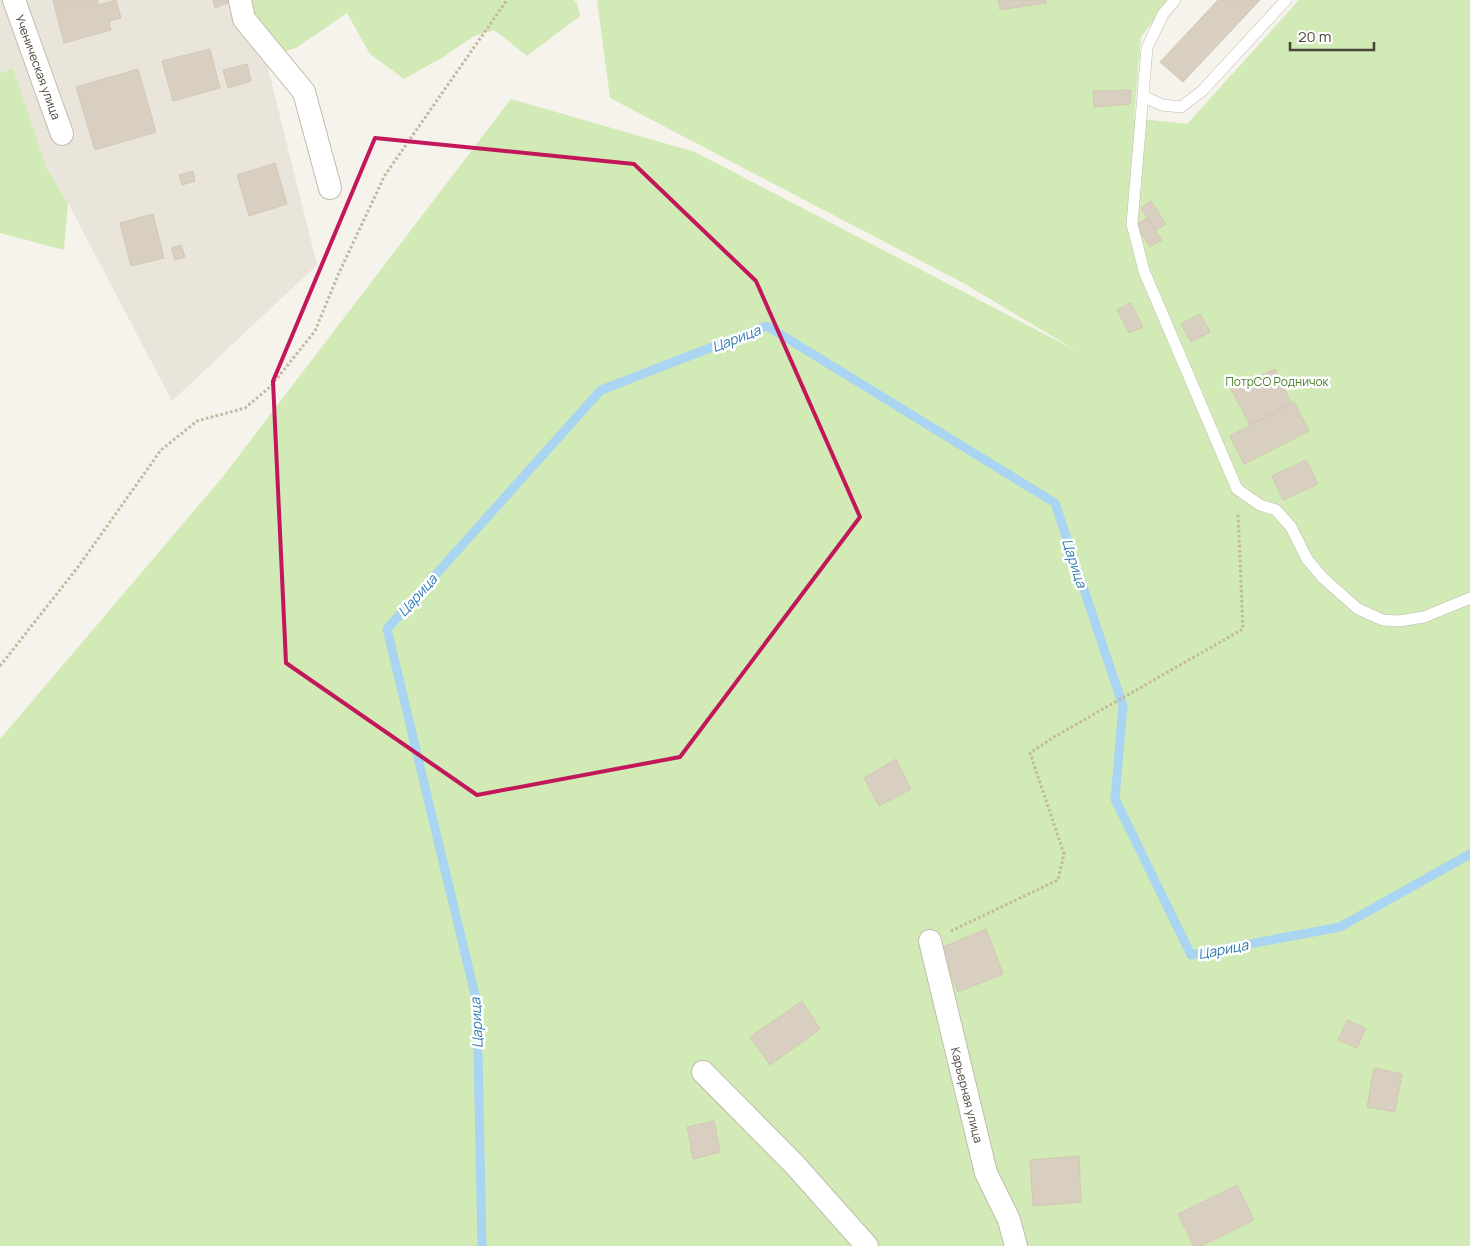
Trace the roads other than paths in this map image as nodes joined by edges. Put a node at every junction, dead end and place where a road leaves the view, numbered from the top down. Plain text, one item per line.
1 (14, 0) edge
2 (240, 0) edge
3 (1175, 0) edge
4 (1286, 0) edge
5 (1143, 96) junction
6 (62, 134) dead end
7 (330, 188) dead end
8 (1470, 598) edge
9 (930, 941) road end
10 (703, 1072) dead end
11 (867, 1246) edge
12 (1016, 1246) edge

1 - 6 street, Ученическая улица
2 - 7 street
3 - 5 lane
4 - 5 lane
5 - 8 lane
9 - 12 street, Карьерная улица
10 - 11 street

